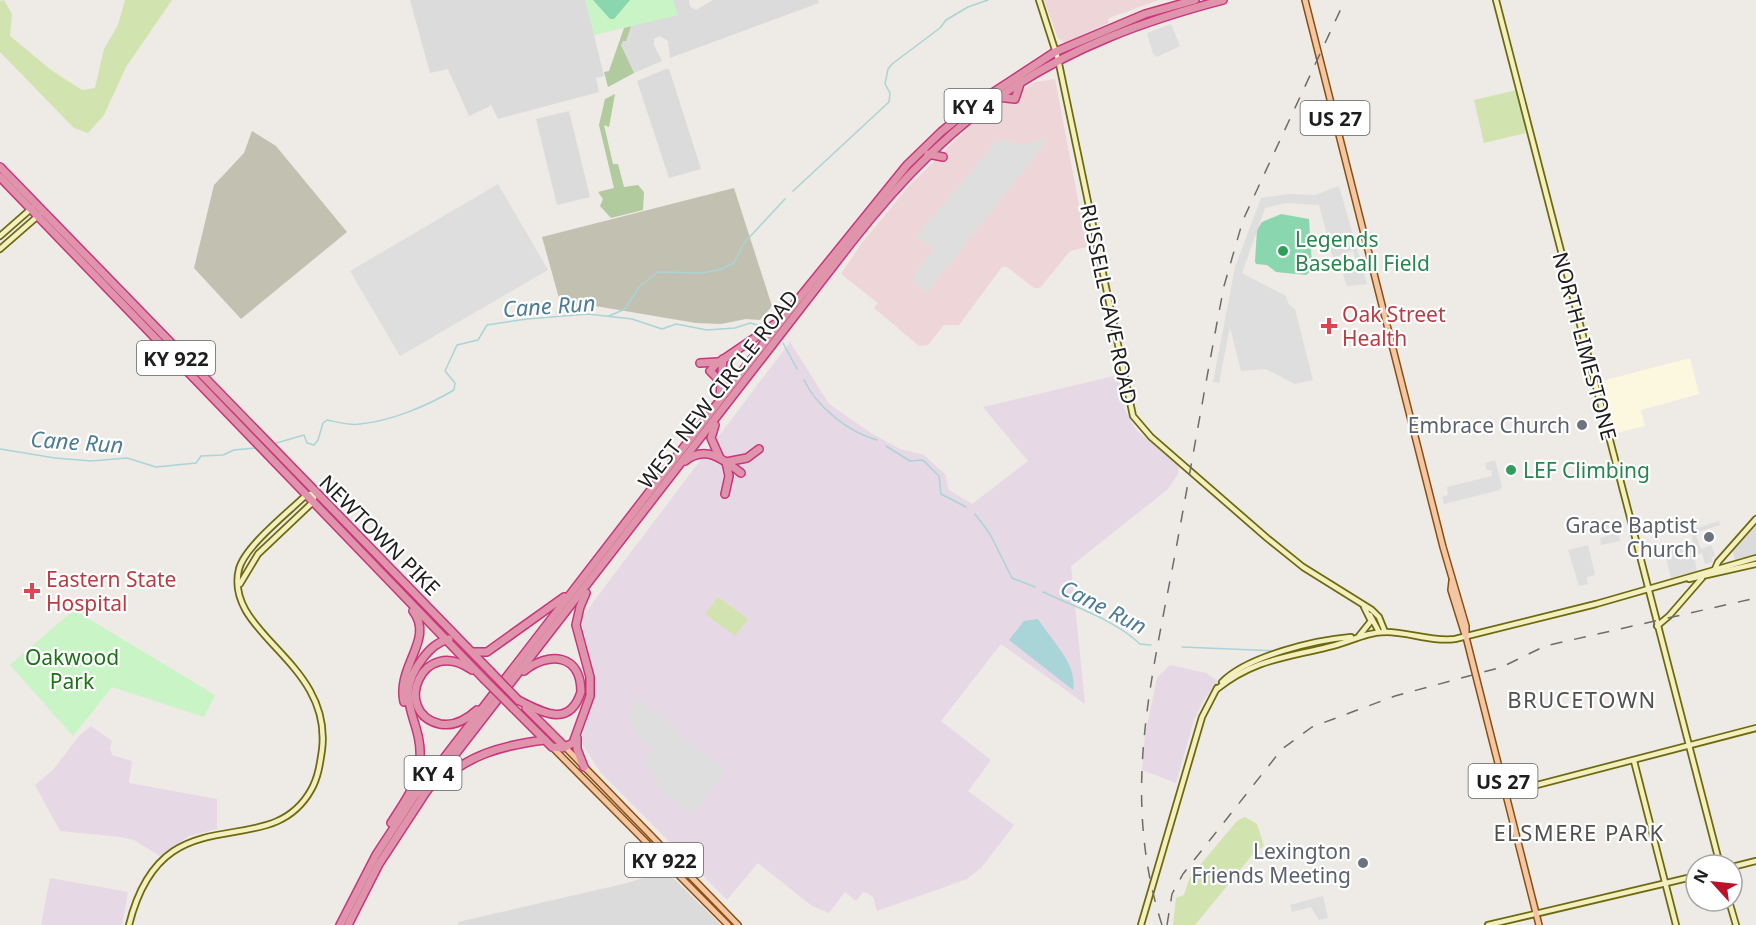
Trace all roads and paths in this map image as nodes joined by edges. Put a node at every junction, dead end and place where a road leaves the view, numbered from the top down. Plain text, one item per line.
1 (1039, 0) edge
2 (1195, 0) edge
3 (1223, 0) edge
4 (1305, 0) edge
5 (1496, 0) edge
6 (1056, 56) junction
7 (1021, 81) junction
8 (997, 97) junction
9 (940, 143) junction
10 (928, 154) junction
11 (0, 167) edge
12 (0, 177) edge
13 (34, 206) junction
14 (40, 213) junction
15 (0, 236) edge
16 (848, 241) junction
17 (0, 249) edge
18 (788, 312) junction
19 (170, 353) junction
20 (721, 360) junction
21 (189, 362) junction
22 (700, 363) dead end
23 (719, 403) junction
24 (718, 416) junction
25 (713, 445) junction
26 (759, 449) dead end
27 (706, 453) junction
28 (724, 460) junction
29 (678, 467) junction
30 (741, 474) dead end
31 (315, 493) junction
32 (725, 494) dead end
33 (306, 495) junction
34 (313, 502) junction
35 (1756, 519) edge
36 (1756, 558) edge
37 (1756, 564) edge
38 (1715, 569) junction
39 (1702, 578) junction
40 (1686, 579) junction
41 (592, 580) junction
42 (240, 584) junction
43 (397, 589) junction
44 (1648, 590) junction
45 (571, 592) junction
46 (1366, 608) junction
47 (1657, 626) junction
48 (1379, 632) junction
49 (1385, 632) junction
50 (1359, 636) junction
51 (1466, 637) junction
52 (446, 640) junction
53 (460, 640) junction
54 (472, 652) junction
55 (484, 679) junction
56 (511, 683) junction
57 (494, 693) junction
58 (518, 700) junction
59 (415, 729) junction
60 (1756, 729) edge
61 (577, 735) junction
62 (545, 740) junction
63 (552, 747) junction
64 (565, 747) junction
65 (1689, 747) junction
66 (1634, 761) junction
67 (584, 767) junction
68 (1506, 793) junction
69 (418, 804) junction
70 (1717, 853) edge
71 (376, 855) junction
72 (1684, 879) edge
73 (1665, 883) junction
74 (1536, 914) junction
75 (129, 924) edge
76 (340, 925) edge
77 (348, 925) edge
78 (728, 925) edge
79 (738, 925) edge
80 (1142, 925) edge
81 (1488, 925) edge
82 (1539, 925) edge
83 (1676, 925) edge

1 - 6 street, RUSSELL CAVE ROAD
2 - 6 highway, WEST NEW CIRCLE ROAD / KY 4
3 - 6 highway, WEST NEW CIRCLE ROAD / KY 4
4 - 51 main road, US 27
5 - 44 street, NORTH LIMESTONE
6 - 7 highway, WEST NEW CIRCLE ROAD / KY 4
6 - 16 highway, WEST NEW CIRCLE ROAD / KY 4
6 - 46 street, RUSSELL CAVE ROAD
7 - 8 highway, WEST NEW CIRCLE ROAD / KY 4
7 - 8 highway
8 - 9 highway, WEST NEW CIRCLE ROAD / KY 4
9 - 10 highway, WEST NEW CIRCLE ROAD / KY 4
9 - 10 highway
10 - 16 highway, WEST NEW CIRCLE ROAD / KY 4
11 - 13 highway, NEWTOWN PIKE / KY 922
12 - 13 highway, NEWTOWN PIKE / KY 922
13 - 14 highway, NEWTOWN PIKE / KY 922
13 - 15 street
14 - 17 street
14 - 19 highway, NEWTOWN PIKE / KY 922
14 - 21 highway, NEWTOWN PIKE / KY 922
16 - 18 highway, WEST NEW CIRCLE ROAD / KY 4
16 - 24 highway, WEST NEW CIRCLE ROAD / KY 4
18 - 20 highway
18 - 23 highway, WEST NEW CIRCLE ROAD / KY 4
19 - 21 highway
19 - 33 highway, NEWTOWN PIKE / KY 922
20 - 22 highway
20 - 23 highway
21 - 31 highway, NEWTOWN PIKE / KY 922
23 - 45 highway, WEST NEW CIRCLE ROAD / KY 4
24 - 25 highway
24 - 29 highway, WEST NEW CIRCLE ROAD / KY 4
25 - 27 highway
25 - 28 highway
26 - 28 highway
27 - 28 highway
27 - 29 highway
28 - 30 highway
28 - 32 highway
29 - 41 highway, WEST NEW CIRCLE ROAD / KY 4
31 - 33 street
31 - 34 street
31 - 53 highway, NEWTOWN PIKE / KY 922
33 - 34 highway, NEWTOWN PIKE / KY 922
33 - 42 street
34 - 42 street
34 - 43 highway, NEWTOWN PIKE / KY 922
35 - 38 street
36 - 38 street
37 - 39 street
38 - 40 street
39 - 40 street
39 - 47 street
40 - 44 street
41 - 56 highway, WEST NEW CIRCLE ROAD / KY 4
41 - 61 highway
42 - 75 street
43 - 52 highway, NEWTOWN PIKE / KY 922
43 - 59 highway
44 - 47 street, NORTH LIMESTONE
44 - 51 street
45 - 54 highway
45 - 57 highway, WEST NEW CIRCLE ROAD / KY 4
46 - 48 street
46 - 49 street, RUSSELL CAVE ROAD
46 - 50 street
47 - 65 street, NORTH LIMESTONE
48 - 49 street
48 - 50 street
49 - 51 street
50 - 80 street
51 - 68 main road, US 27
52 - 53 highway
52 - 55 highway, NEWTOWN PIKE / KY 922
52 - 59 highway
53 - 54 highway, NEWTOWN PIKE / KY 922
54 - 58 highway, NEWTOWN PIKE / KY 922, bridge
55 - 57 highway
55 - 62 highway, NEWTOWN PIKE / KY 922, bridge
56 - 58 highway
56 - 69 highway, WEST NEW CIRCLE ROAD / KY 4
57 - 71 highway, WEST NEW CIRCLE ROAD / KY 4
58 - 64 highway, NEWTOWN PIKE / KY 922
59 - 71 highway
60 - 65 street
61 - 64 highway
61 - 67 highway
62 - 63 highway, NEWTOWN PIKE / KY 922
62 - 69 highway
63 - 64 highway
63 - 78 main road, NEWTOWN PIKE / KY 922
64 - 67 main road, NEWTOWN PIKE / KY 922
65 - 66 street
65 - 70 street, NORTH LIMESTONE
66 - 68 street
66 - 73 street
67 - 79 main road, NEWTOWN PIKE / KY 922
68 - 74 main road, US 27
69 - 77 highway, WEST NEW CIRCLE ROAD / KY 4
71 - 76 highway, WEST NEW CIRCLE ROAD / KY 4
72 - 73 street
73 - 74 street
73 - 83 street
74 - 81 street
74 - 82 main road, US 27

